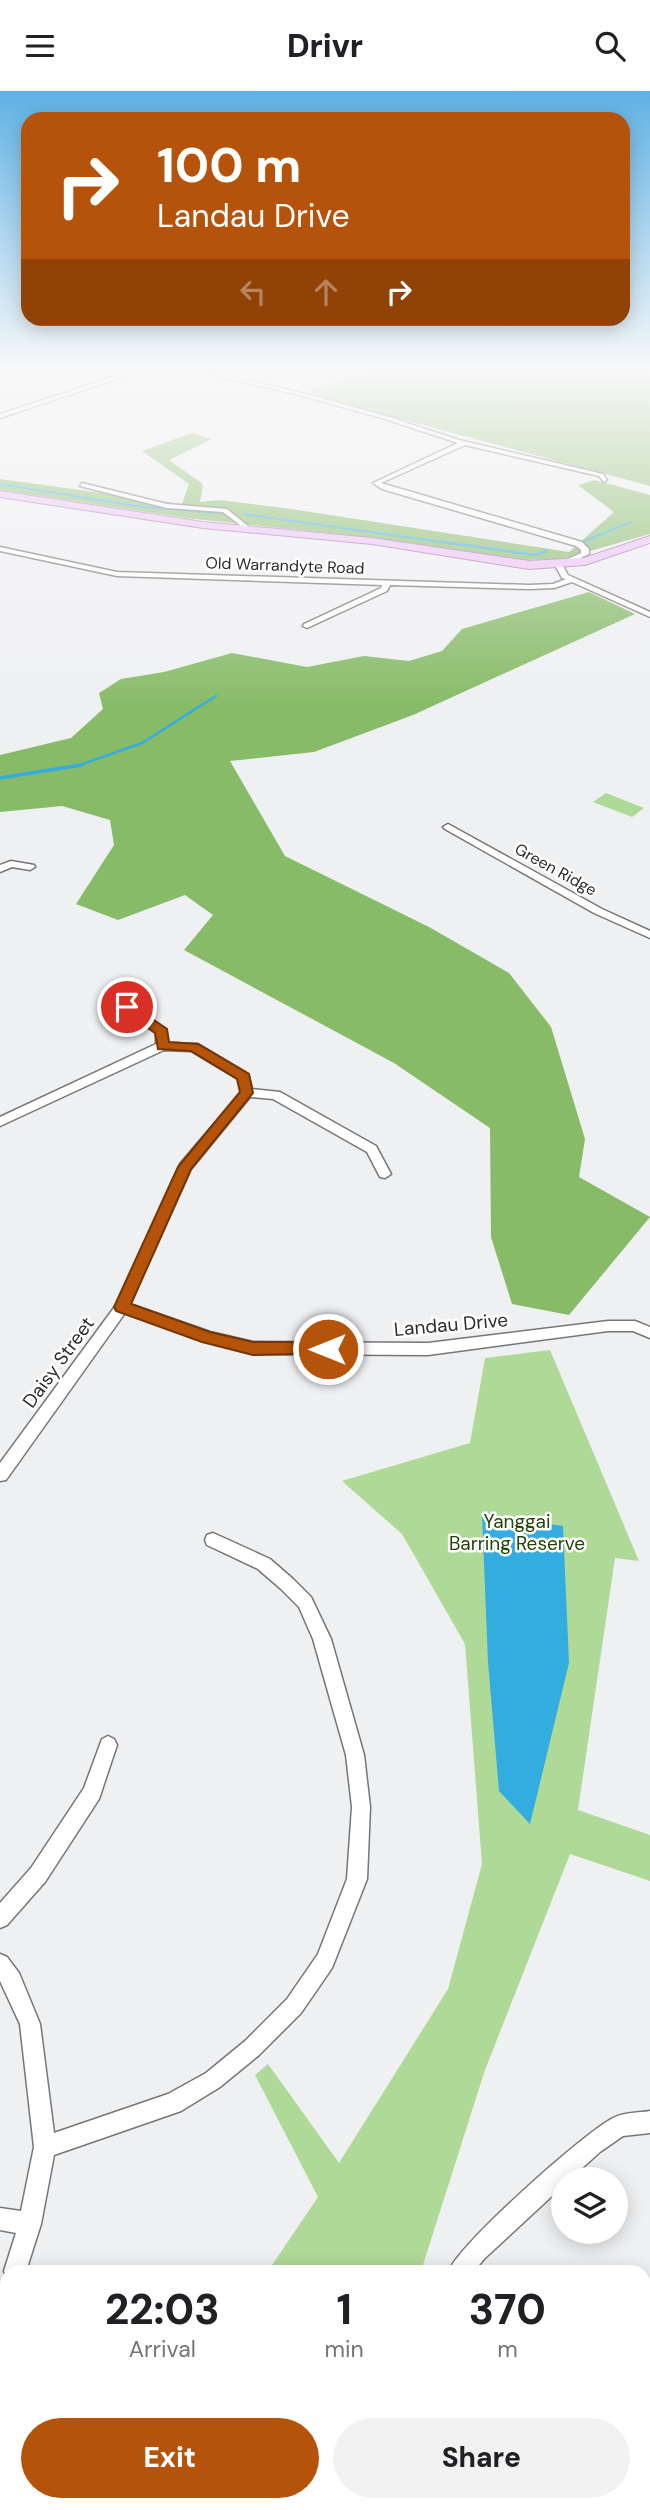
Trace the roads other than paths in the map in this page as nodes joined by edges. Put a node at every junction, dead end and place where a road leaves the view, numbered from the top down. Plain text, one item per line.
1 (378, 482) edge
2 (82, 485) dead end
3 (0, 494) edge
4 (251, 531) junction
5 (650, 539) edge
6 (0, 549) edge
7 (559, 565) junction
8 (571, 580) junction
9 (387, 582) junction
10 (650, 615) edge
11 (315, 626) dead end
12 (448, 827) dead end
13 (30, 867) dead end
14 (0, 869) edge
15 (650, 935) edge
16 (127, 1007) dead end
17 (162, 1046) junction
18 (247, 1093) junction
19 (0, 1122) edge
20 (385, 1174) dead end
21 (122, 1307) junction
22 (650, 1333) edge
23 (0, 1475) edge
24 (213, 1540) dead end
25 (108, 1745) dead end
26 (0, 1917) edge
27 (0, 1963) edge
28 (650, 2122) edge
29 (45, 2147) junction
30 (0, 2219) edge
31 (30, 2224) junction
32 (17, 2265) edge
33 (465, 2265) edge

1 - 7 street
2 - 4 street
3 - 4 main road
4 - 7 main road
5 - 7 main road
6 - 9 street, Old Warrandyte Road
7 - 8 street
8 - 9 street, Old Warrandyte Road
8 - 10 street
9 - 11 street
12 - 15 street, Green Ridge
13 - 14 street
16 - 17 street
17 - 18 street
17 - 19 street
18 - 20 street
18 - 21 street
21 - 22 street, Landau Drive
21 - 23 street, Daisy Street
24 - 29 street
25 - 26 street
27 - 29 street
28 - 33 street
29 - 31 street
30 - 31 street
31 - 32 street

